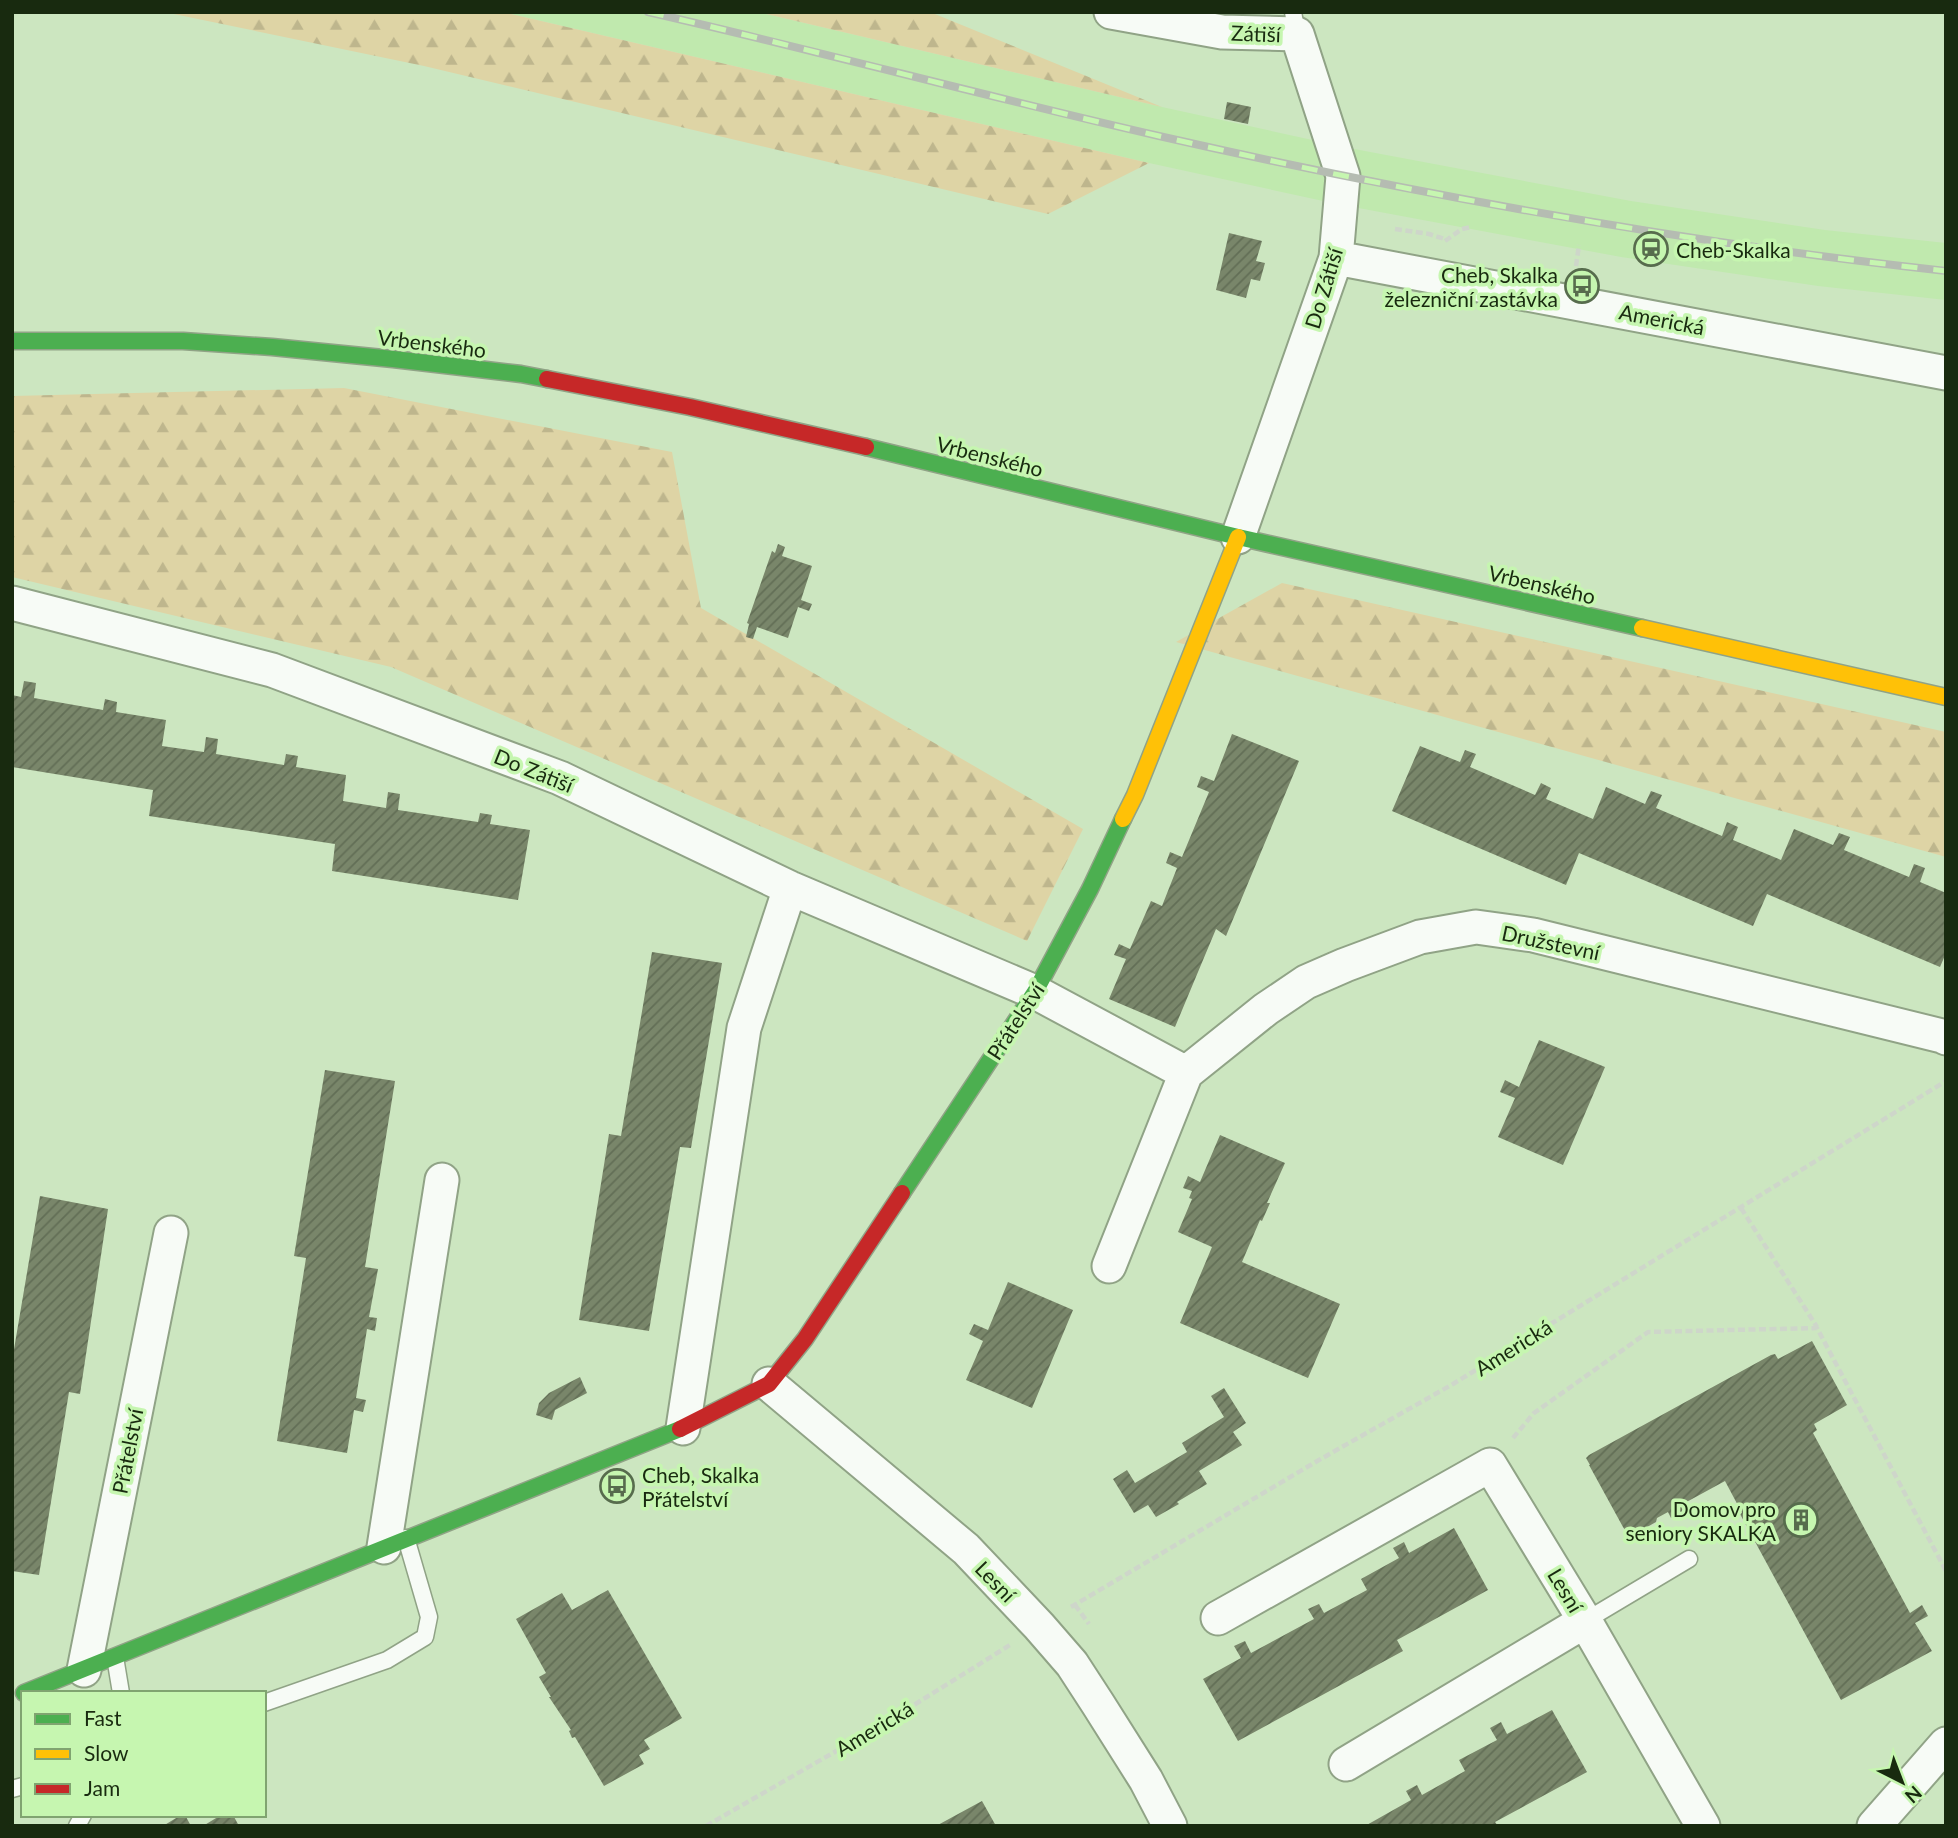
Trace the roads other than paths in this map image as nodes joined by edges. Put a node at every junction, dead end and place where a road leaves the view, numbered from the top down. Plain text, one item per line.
1 (1111, 12) edge
2 (1295, 23) edge
3 (1336, 258) junction
4 (12, 341) edge
5 (1946, 373) edge
6 (1238, 537) junction
7 (12, 603) edge
8 (1946, 697) edge
9 (790, 888) junction
10 (1035, 992) junction
11 (1946, 1038) edge
12 (1186, 1073) junction
13 (442, 1180) dead end
14 (171, 1233) dead end
15 (1109, 1266) dead end
16 (769, 1384) junction
17 (683, 1428) junction
18 (395, 1543) junction
19 (1689, 1559) dead end
20 (1218, 1618) dead end
21 (1585, 1621) junction
22 (116, 1657) junction
23 (84, 1670) junction
24 (28, 1691) edge
25 (121, 1691) edge
26 (266, 1702) edge
27 (1946, 1744) edge
28 (1346, 1765) dead end
29 (1170, 1826) edge
30 (1703, 1826) edge
31 (1874, 1826) edge

1 - 2 street, Zátiší
2 - 3 street, Do Zátiší
3 - 5 street, Americká
3 - 6 street, Do Zátiší
4 - 6 main road, Vrbenského
6 - 8 main road, Vrbenského
6 - 10 main road, Přátelství
7 - 9 street, Do Zátiší
9 - 10 street, Do Zátiší
9 - 17 street
10 - 12 street
10 - 16 main road, Přátelství
11 - 12 street, Družstevní
12 - 15 street, Družstevní
13 - 18 street
14 - 23 street, Přátelství
16 - 17 main road, Přátelství
16 - 29 street, Lesní
17 - 18 main road, Přátelství
18 - 22 main road, Přátelství
18 - 26 lane
19 - 21 lane
20 - 21 street, Lesní
21 - 28 street, Lesní
21 - 30 street, Lesní
22 - 23 main road, Přátelství
22 - 25 lane
23 - 24 main road, Přátelství
27 - 31 street

